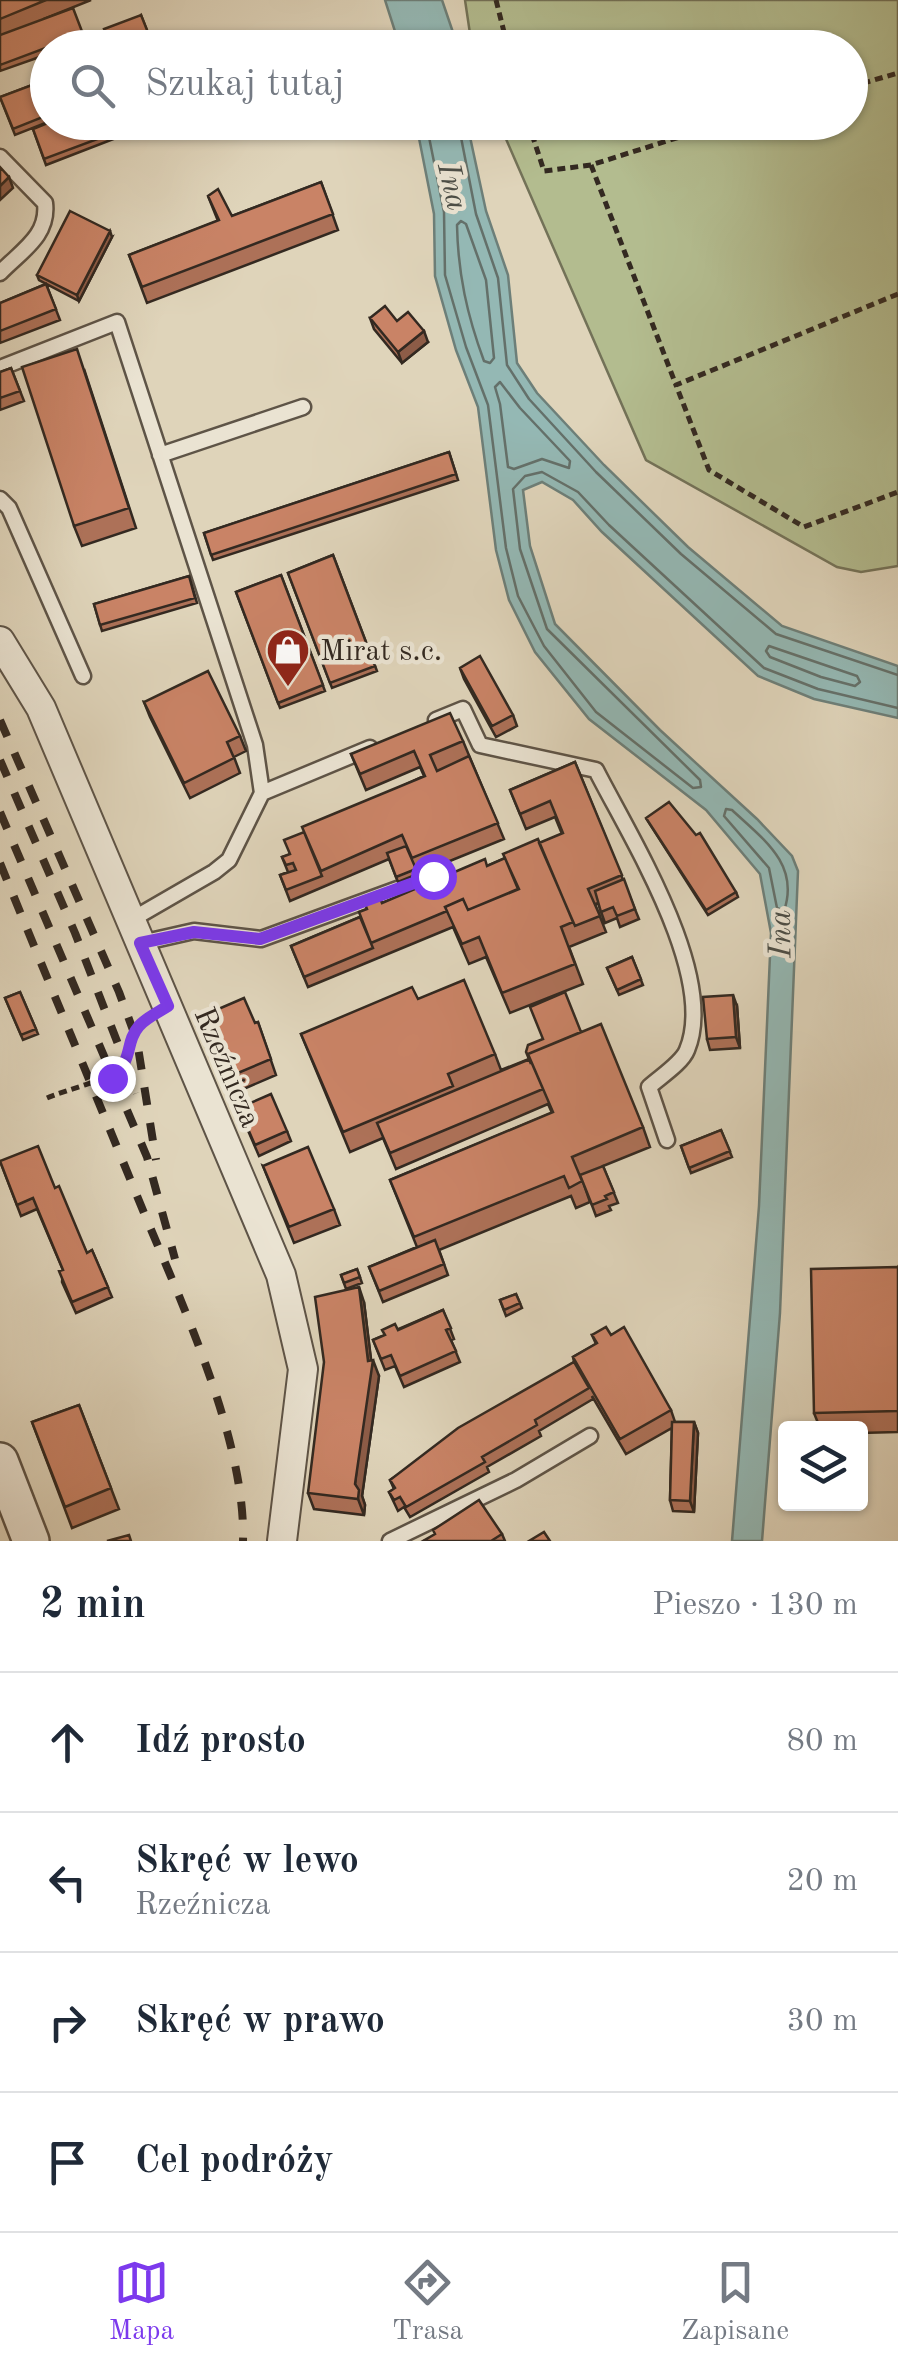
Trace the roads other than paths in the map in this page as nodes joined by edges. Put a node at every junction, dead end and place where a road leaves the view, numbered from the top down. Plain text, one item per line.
1 (0, 157) edge
2 (0, 273) edge
3 (0, 368) edge
4 (303, 407) dead end
5 (160, 456) junction
6 (0, 499) edge
7 (0, 640) edge
8 (83, 676) dead end
9 (426, 724) edge
10 (390, 740) edge
11 (262, 793) junction
12 (433, 876) edge
13 (136, 932) junction
14 (667, 1140) dead end
15 (590, 1436) dead end
16 (0, 1462) edge
17 (31, 1541) edge
18 (282, 1541) edge
19 (390, 1541) edge

1 - 2 lane
3 - 5 lane
4 - 5 lane
5 - 11 lane
6 - 8 lane
7 - 13 street, Rzeźnicza
9 - 14 lane
10 - 11 lane
11 - 13 lane
12 - 13 lane
13 - 18 street, Rzeźnicza
15 - 19 lane
16 - 17 street

